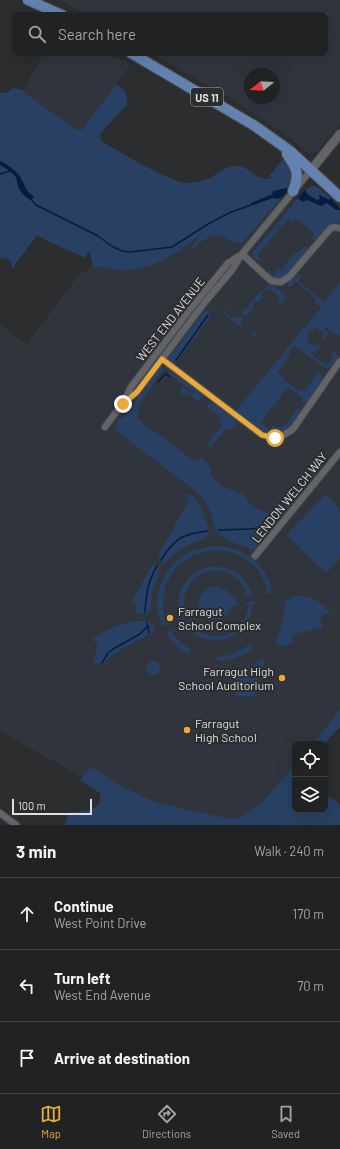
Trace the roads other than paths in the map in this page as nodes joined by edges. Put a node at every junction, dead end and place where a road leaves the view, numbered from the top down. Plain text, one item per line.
1 (28, 0) edge
2 (55, 12) edge
3 (136, 56) edge
4 (340, 134) edge
5 (280, 144) junction
6 (311, 170) junction
7 (292, 192) junction
8 (340, 197) edge
9 (340, 228) edge
10 (242, 254) junction
11 (162, 359) junction
12 (340, 361) edge
13 (123, 404) junction
14 (105, 428) dead end
15 (340, 452) edge
16 (255, 556) dead end
17 (0, 813) edge
18 (16, 825) edge

1 - 2 main road
3 - 5 main road, US 11
4 - 6 street
5 - 6 main road, US 11
5 - 7 main road
6 - 7 street, WEST END AVENUE
6 - 8 main road, US 11
7 - 10 street, WEST END AVENUE
9 - 10 street
10 - 11 street, WEST END AVENUE
10 - 13 street, WEST END AVENUE
11 - 12 street
11 - 13 street, WEST END AVENUE
13 - 14 street, WEST END AVENUE
15 - 16 street, LENDON WELCH WAY
17 - 18 street

